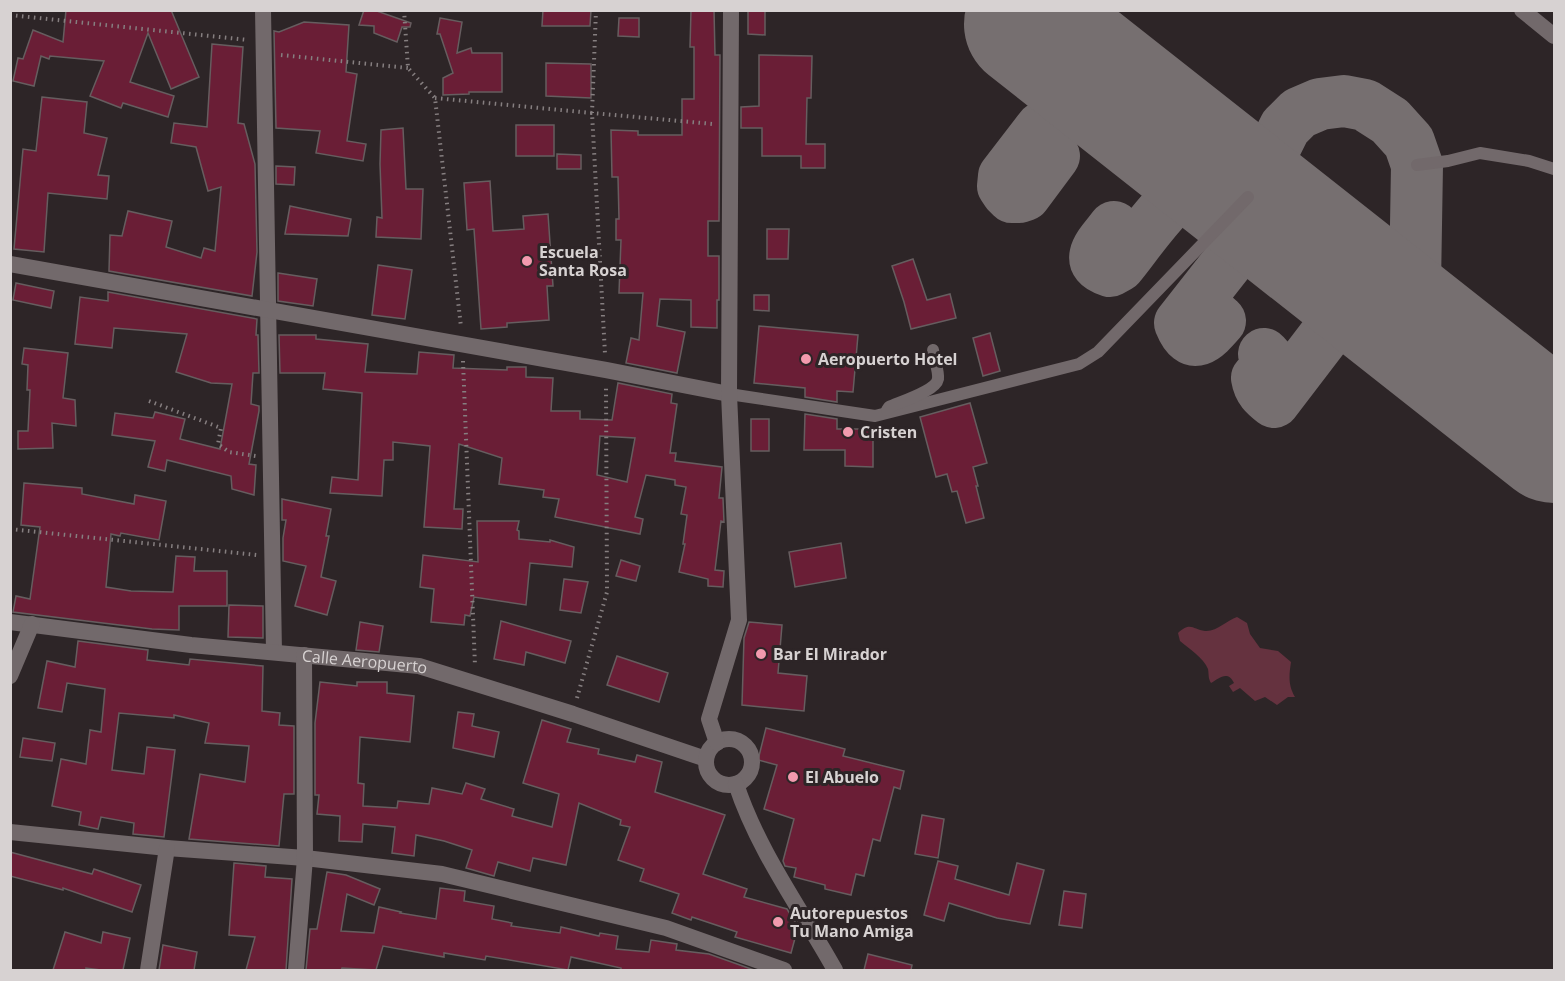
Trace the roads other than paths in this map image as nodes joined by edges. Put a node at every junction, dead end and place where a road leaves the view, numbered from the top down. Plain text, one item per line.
1 (263, 10) edge
2 (731, 10) edge
3 (1522, 10) edge
4 (1554, 36) edge
5 (1418, 165) dead end
6 (1554, 169) edge
7 (1248, 197) dead end
8 (10, 264) edge
9 (268, 311) junction
10 (933, 350) dead end
11 (729, 394) junction
12 (887, 414) junction
13 (10, 622) edge
14 (32, 624) junction
15 (274, 652) junction
16 (304, 655) junction
17 (10, 676) edge
18 (717, 742) junction
19 (706, 759) junction
20 (736, 784) junction
21 (10, 832) edge
22 (167, 848) junction
23 (305, 858) junction
24 (148, 970) edge
25 (296, 970) edge
26 (784, 970) edge
27 (836, 970) edge

1 - 9 street
2 - 11 street
3 - 4 street
5 - 6 lane
7 - 12 lane
8 - 9 street
9 - 11 street
9 - 15 street
10 - 12 lane
11 - 12 lane
11 - 18 street
13 - 14 street, Calle Aeropuerto
14 - 15 street, Calle Aeropuerto
14 - 17 street
15 - 16 street, Calle Aeropuerto
16 - 19 street, Calle Aeropuerto
16 - 23 street
18 - 19 street
18 - 20 street
19 - 20 street
20 - 27 street
21 - 22 street
22 - 23 street
22 - 24 street
23 - 25 street
23 - 26 street

